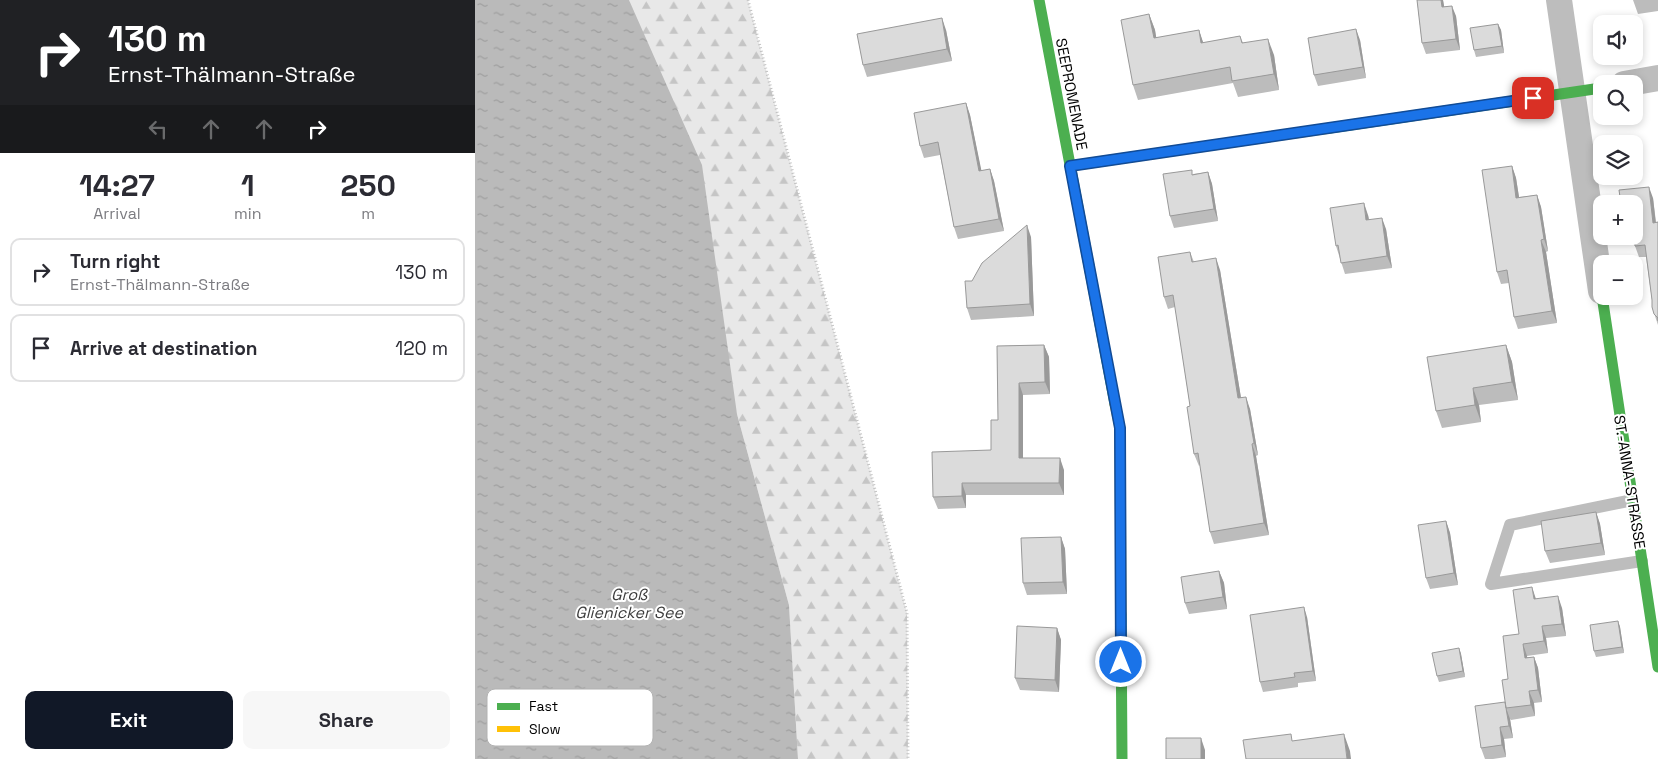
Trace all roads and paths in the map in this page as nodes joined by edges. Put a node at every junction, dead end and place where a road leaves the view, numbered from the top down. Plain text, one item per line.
1 (748, 0) edge
2 (1039, 0) edge
3 (1559, 0) edge
4 (1658, 78) edge
5 (1643, 81) edge
6 (1593, 89) edge
7 (1571, 92) junction
8 (1070, 166) junction
9 (1596, 255) edge
10 (1603, 305) edge
11 (1633, 500) junction
12 (1642, 561) junction
13 (1658, 667) edge
14 (908, 759) edge
15 (1121, 759) edge

1 - 14 path
2 - 8 street, SEEPROMENADE
3 - 7 street
4 - 5 street
6 - 7 street
7 - 8 street
7 - 9 street
8 - 15 street, SEEPROMENADE
10 - 11 street, ST.-ANNA-STRASSE
11 - 12 street, ST.-ANNA-STRASSE
11 - 12 lane
12 - 13 street, ST.-ANNA-STRASSE

